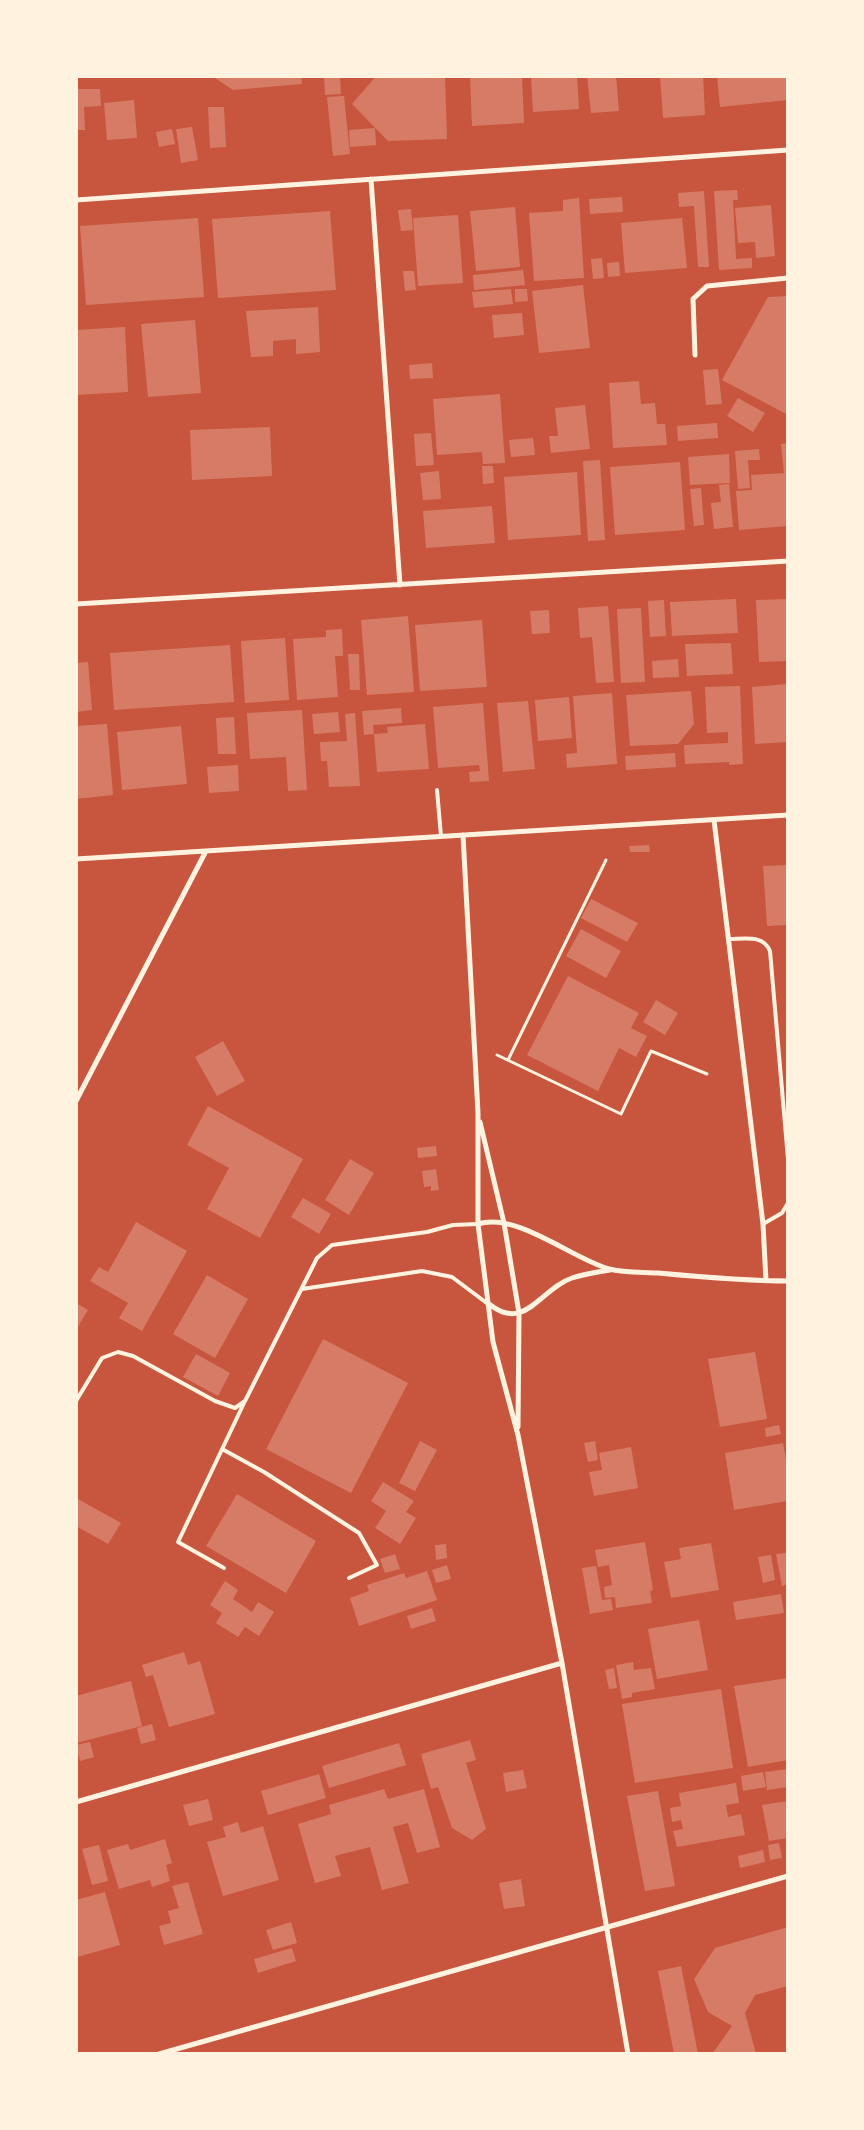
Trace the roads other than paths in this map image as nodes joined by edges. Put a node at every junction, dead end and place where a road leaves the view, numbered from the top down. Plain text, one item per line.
1 (788, 150) edge
2 (371, 179) junction
3 (76, 200) edge
4 (788, 278) edge
5 (695, 355) dead end
6 (788, 561) edge
7 (400, 585) junction
8 (76, 604) edge
9 (437, 790) dead end
10 (788, 815) edge
11 (714, 820) junction
12 (463, 835) junction
13 (441, 836) junction
14 (206, 851) junction
15 (76, 859) edge
16 (728, 939) junction
17 (76, 1102) edge
18 (478, 1113) junction
19 (788, 1158) edge
20 (788, 1203) edge
21 (504, 1223) junction
22 (478, 1224) junction
23 (763, 1224) junction
24 (610, 1270) junction
25 (766, 1281) junction
26 (788, 1281) edge
27 (302, 1289) junction
28 (488, 1304) junction
29 (519, 1313) junction
30 (76, 1401) edge
31 (245, 1401) junction
32 (518, 1435) junction
33 (222, 1449) junction
34 (224, 1568) dead end
35 (349, 1578) dead end
36 (562, 1663) junction
37 (76, 1802) edge
38 (788, 1876) edge
39 (607, 1927) junction
40 (159, 2054) edge
41 (628, 2054) edge

1 - 2 street
2 - 3 street
2 - 7 street
4 - 5 street
6 - 7 street
7 - 8 street
9 - 13 lane
10 - 11 street
11 - 12 street
11 - 16 street
12 - 13 street
12 - 18 street
13 - 14 street
14 - 15 street
14 - 17 street
16 - 19 lane
16 - 23 street
18 - 21 street
18 - 22 street
20 - 23 lane
21 - 22 street
21 - 24 street
21 - 29 street
22 - 27 lane
22 - 28 street
23 - 25 street
24 - 25 street
24 - 29 street
25 - 26 street
27 - 28 lane
27 - 31 lane
28 - 29 street
28 - 32 street
29 - 32 street
30 - 31 lane
31 - 33 lane
32 - 36 street
33 - 34 lane
33 - 35 lane
36 - 37 street
36 - 39 street
38 - 39 street
39 - 40 street
39 - 41 street

